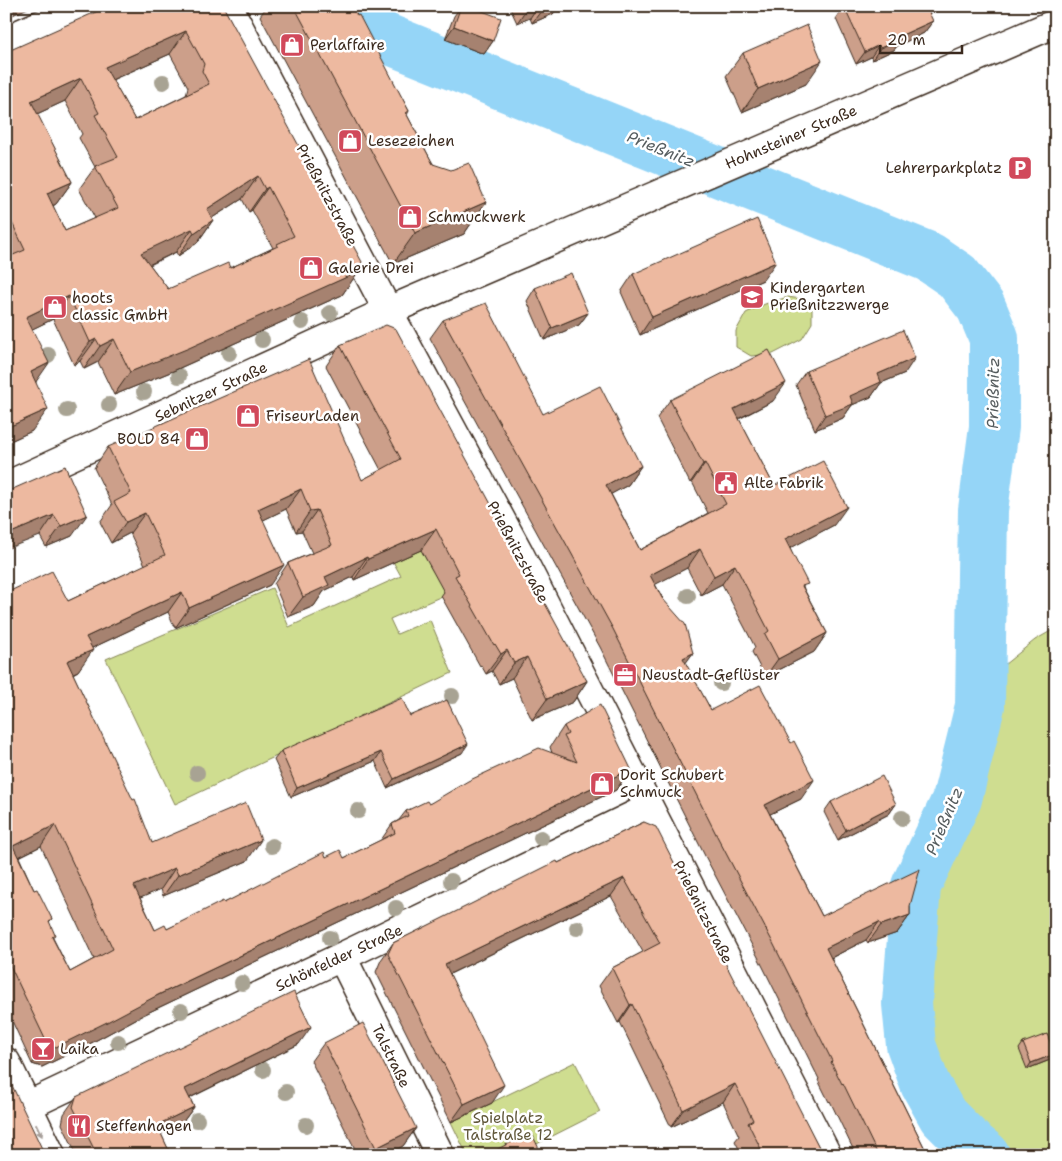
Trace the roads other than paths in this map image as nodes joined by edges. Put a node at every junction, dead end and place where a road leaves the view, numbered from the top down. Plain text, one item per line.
1 (82, 6) edge
2 (228, 6) edge
3 (1056, 23) edge
4 (6, 40) edge
5 (388, 311) junction
6 (6, 486) edge
7 (650, 808) junction
8 (342, 957) junction
9 (6, 1062) edge
10 (27, 1106) junction
11 (50, 1155) edge
12 (440, 1155) edge
13 (827, 1155) edge

1 - 4 street
2 - 5 street, Prießnitzstraße
3 - 5 street, Hohnsteiner Straße
5 - 6 street, Sebnitzer Straße
5 - 7 street, Prießnitzstraße
7 - 8 street, Schönfelder Straße
7 - 13 street, Prießnitzstraße
8 - 10 street, Schönfelder Straße
8 - 12 street, Talstraße
9 - 10 street
10 -> 11 street

